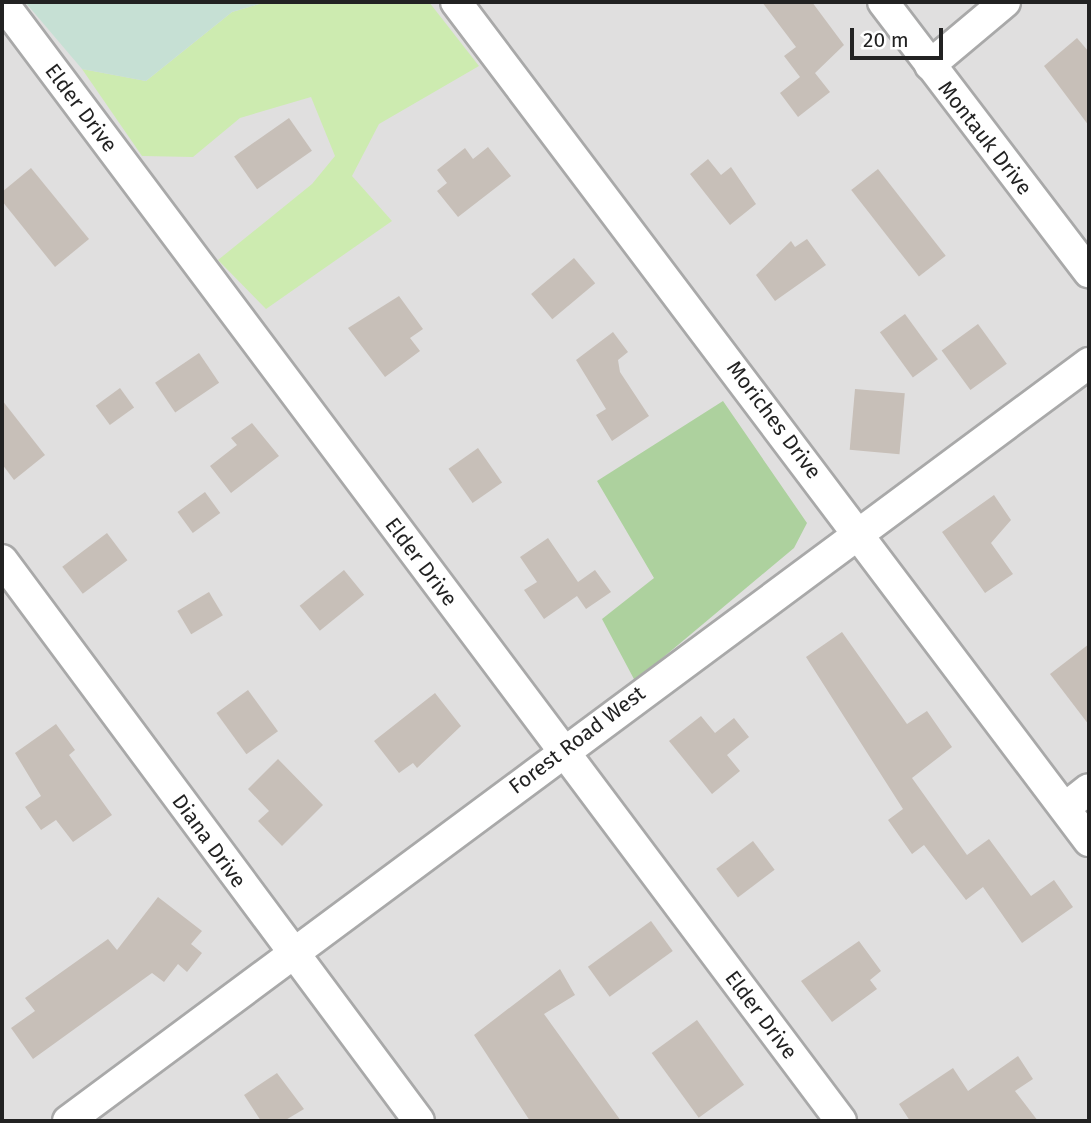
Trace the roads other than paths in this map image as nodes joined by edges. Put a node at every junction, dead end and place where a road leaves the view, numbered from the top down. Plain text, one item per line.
1 (2, 2) edge
2 (456, 2) edge
3 (883, 2) edge
4 (1005, 2) edge
5 (930, 65) junction
6 (1089, 272) edge
7 (1089, 363) edge
8 (861, 534) junction
9 (2, 560) edge
10 (561, 750) junction
11 (1089, 789) edge
12 (1066, 807) junction
13 (1089, 841) edge
14 (295, 956) junction
15 (68, 1121) edge
16 (419, 1121) edge
17 (841, 1121) edge

1 - 10 street, Elder Drive
2 - 8 street, Moriches Drive
3 - 5 street, Montauk Drive
4 - 5 street
5 - 6 street, Montauk Drive
7 - 8 street, Forest Road West
8 - 10 street, Forest Road West
8 - 12 street, Moriches Drive
9 - 14 street, Diana Drive
10 - 14 street, Forest Road West
10 - 17 street, Elder Drive
11 - 12 street
12 - 13 street, Moriches Drive
14 - 15 street, Forest Road West
14 - 16 street, Diana Drive

